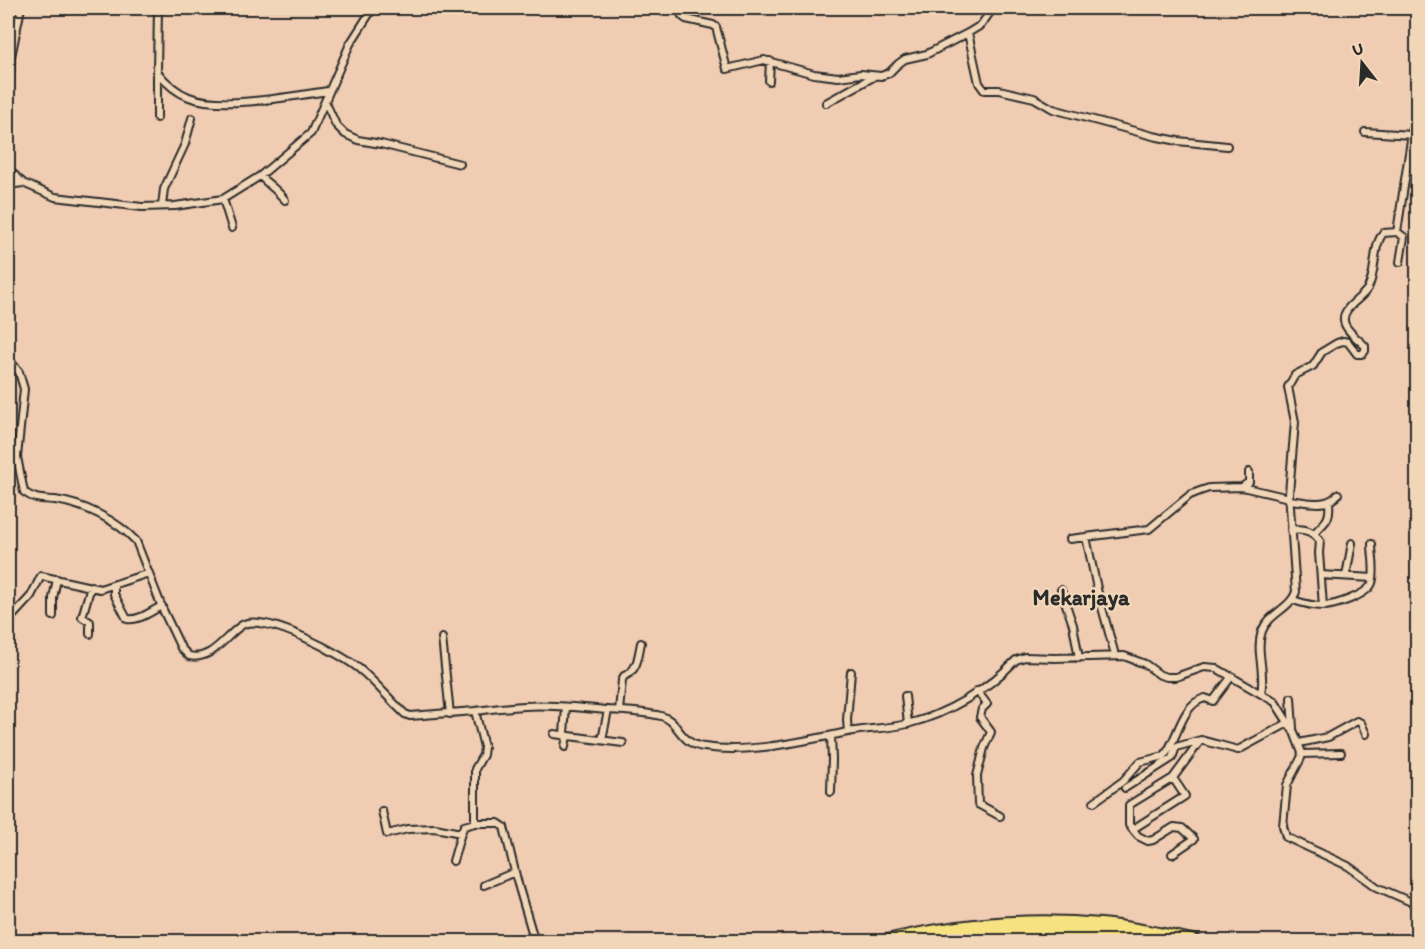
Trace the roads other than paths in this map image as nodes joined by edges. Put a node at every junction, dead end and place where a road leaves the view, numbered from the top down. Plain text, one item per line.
1 (21, 8) edge
2 (158, 8) edge
3 (373, 8) edge
4 (678, 8) edge
5 (993, 8) edge
6 (968, 33) junction
7 (770, 61) junction
8 (157, 72) junction
9 (873, 76) junction
10 (769, 81) dead end
11 (328, 91) junction
12 (325, 101) junction
13 (826, 103) dead end
14 (1418, 112) edge
15 (157, 118) dead end
16 (192, 118) dead end
17 (8, 120) edge
18 (1365, 132) dead end
19 (1412, 135) junction
20 (1227, 146) dead end
21 (460, 164) dead end
22 (8, 169) edge
23 (260, 176) junction
24 (22, 183) junction
25 (8, 185) edge
26 (223, 200) junction
27 (285, 200) dead end
28 (162, 206) junction
29 (232, 228) dead end
30 (1397, 232) junction
31 (1400, 262) dead end
32 (8, 358) edge
33 (8, 439) edge
34 (17, 457) junction
35 (1249, 472) dead end
36 (1242, 487) junction
37 (1338, 495) dead end
38 (1289, 499) junction
39 (1329, 503) junction
40 (1291, 530) junction
41 (1314, 534) junction
42 (1086, 537) junction
43 (1070, 539) dead end
44 (1352, 543) dead end
45 (1372, 544) dead end
46 (149, 573) junction
47 (1321, 575) junction
48 (1346, 576) junction
49 (1373, 578) junction
50 (57, 579) junction
51 (114, 585) junction
52 (91, 586) junction
53 (1061, 590) dead end
54 (1293, 600) junction
55 (162, 606) junction
56 (1323, 606) junction
57 (53, 616) dead end
58 (8, 621) edge
59 (90, 634) dead end
60 (442, 638) dead end
61 (641, 643) dead end
62 (1115, 655) junction
63 (1079, 658) junction
64 (851, 672) dead end
65 (1232, 676) junction
66 (977, 692) junction
67 (1261, 693) junction
68 (905, 696) dead end
69 (1291, 698) dead end
70 (566, 706) junction
71 (608, 710) junction
72 (475, 711) junction
73 (619, 711) junction
74 (450, 714) junction
75 (1288, 723) junction
76 (908, 724) junction
77 (848, 732) junction
78 (1293, 732) junction
79 (554, 734) dead end
80 (566, 735) junction
81 (1366, 735) dead end
82 (831, 737) junction
83 (602, 740) junction
84 (1202, 740) junction
85 (623, 743) dead end
86 (1299, 744) junction
87 (566, 747) dead end
88 (1341, 753) dead end
89 (1302, 754) junction
90 (1173, 778) junction
91 (1125, 788) dead end
92 (831, 792) dead end
93 (1094, 802) dead end
94 (382, 811) dead end
95 (1000, 816) dead end
96 (475, 823) junction
97 (1133, 829) junction
98 (461, 832) junction
99 (1172, 854) dead end
100 (453, 861) dead end
101 (515, 872) junction
102 (484, 885) dead end
103 (1417, 905) edge
104 (536, 942) edge
105 (883, 942) edge
106 (938, 942) edge
107 (1146, 942) edge
108 (1196, 942) edge

1 - 17 street
2 - 8 street
3 - 11 street
4 - 7 street
5 - 6 street
6 - 9 street
6 - 20 street
7 - 9 street
7 - 10 street
8 - 11 street
8 - 15 street
9 - 13 street
11 - 12 street
12 - 21 street
12 - 23 street
14 - 19 street
16 - 28 street
18 - 19 street
19 - 30 street
22 - 24 street
23 - 26 street
23 - 27 street
24 - 25 street
24 - 28 street
26 - 28 street
26 - 29 street
30 - 31 street
30 - 38 street
32 - 34 street
33 - 34 street
34 - 46 street
35 - 36 street
36 - 38 street
36 - 42 street
37 - 39 street
38 - 39 street
38 - 40 street
39 - 41 street
40 - 41 street
40 - 54 street
41 - 47 street
42 - 43 street
42 - 62 street
44 - 48 street
45 - 49 street
46 - 51 street
46 - 55 street
47 - 48 street
47 - 56 street
48 - 49 street
49 - 56 street
50 - 52 street
50 - 57 street
50 - 58 street
51 - 52 street
51 - 55 street
52 - 59 street
53 - 63 street
54 - 56 street
54 - 67 street
55 - 74 street
60 - 74 street
61 - 73 street
62 - 63 street
62 - 65 street
63 - 66 street
64 - 77 street
65 - 67 street
65 - 93 street
66 - 76 street
66 - 95 street
67 - 75 street
68 - 76 street
69 - 78 street
70 - 71 street
70 - 72 street
70 - 80 street
71 - 73 street
71 - 83 street
72 - 74 street
72 - 96 street
73 - 82 street
75 - 78 street
75 - 84 street
76 - 77 street
77 - 82 street
78 - 86 street
79 - 80 street
80 - 83 street
80 - 87 street
81 - 86 street
82 - 92 street
83 - 85 street
84 - 90 street
84 - 91 street
86 - 89 street
88 - 89 street
89 - 103 street
90 - 97 street
90 - 97 street
94 - 98 street
96 - 98 street
96 - 101 street
97 - 99 street
98 - 100 street
101 - 102 street
101 - 104 street
105 - 108 highway
106 - 107 highway

